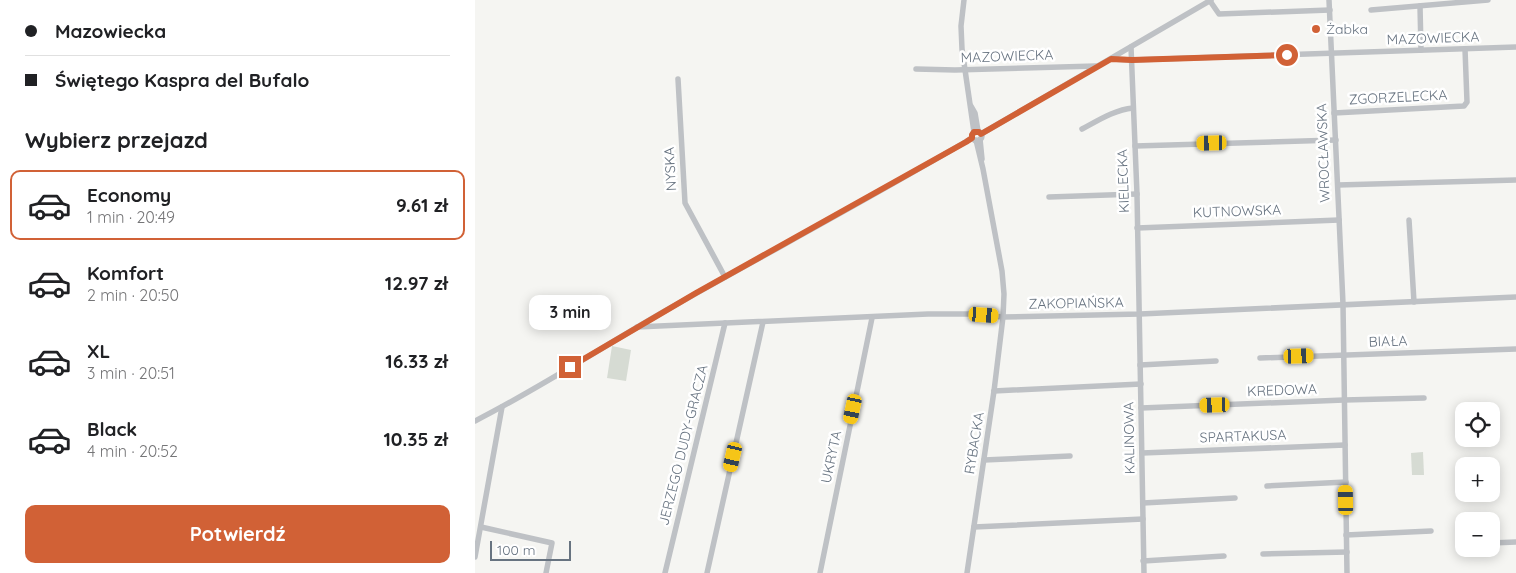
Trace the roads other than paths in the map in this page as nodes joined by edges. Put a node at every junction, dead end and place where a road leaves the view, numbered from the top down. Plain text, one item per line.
1 (964, 0) edge
2 (1210, 0) edge
3 (1329, 0) edge
4 (1488, 0) edge
5 (1420, 6) junction
6 (1330, 10) junction
7 (1371, 10) dead end
8 (1516, 47) edge
9 (1131, 48) junction
10 (1465, 49) junction
11 (1421, 50) junction
12 (1332, 54) junction
13 (1111, 59) junction
14 (1132, 60) junction
15 (1099, 66) junction
16 (917, 69) dead end
17 (964, 70) junction
18 (678, 79) dead end
19 (1133, 108) junction
20 (1334, 113) junction
21 (1082, 129) dead end
22 (977, 136) junction
23 (1336, 140) junction
24 (1135, 146) junction
25 (1516, 180) edge
26 (1338, 185) junction
27 (1137, 194) junction
28 (1049, 197) dead end
29 (1339, 220) junction
30 (1409, 220) dead end
31 (1137, 228) junction
32 (725, 277) junction
33 (1516, 297) edge
34 (1414, 302) junction
35 (1343, 304) junction
36 (1140, 314) junction
37 (1003, 317) junction
38 (872, 318) junction
39 (763, 322) junction
40 (725, 324) junction
41 (637, 327) junction
42 (1516, 349) edge
43 (1344, 355) junction
44 (1260, 358) dead end
45 (1216, 362) dead end
46 (1140, 365) junction
47 (1141, 384) junction
48 (994, 391) junction
49 (1423, 398) dead end
50 (1344, 400) junction
51 (502, 407) junction
52 (1141, 408) junction
53 (475, 421) edge
54 (1345, 445) junction
55 (1142, 453) junction
56 (1070, 456) dead end
57 (984, 460) junction
58 (1345, 482) junction
59 (1267, 486) dead end
60 (1235, 498) dead end
61 (1143, 503) junction
62 (1143, 519) junction
63 (481, 527) junction
64 (973, 527) junction
65 (1431, 531) dead end
66 (1346, 535) junction
67 (1516, 542) edge
68 (1500, 543) edge
69 (1347, 552) junction
70 (1263, 554) dead end
71 (1224, 556) dead end
72 (475, 557) edge
73 (1143, 561) junction
74 (546, 573) edge
75 (665, 573) edge
76 (707, 573) edge
77 (820, 573) edge
78 (967, 573) edge
79 (1143, 573) edge
80 (1347, 573) edge

1 - 17 street, RYBACKA
2 - 6 street
2 - 9 street
3 - 6 street, WROCŁAWSKA
4 - 5 street
5 - 7 street
5 - 11 street
6 - 12 street, WROCŁAWSKA
8 - 10 street, MAZOWIECKA
9 - 13 street
9 - 14 street, KIELECKA
10 - 11 street, MAZOWIECKA
10 - 20 street, ZGORZELECKA
11 - 12 street, MAZOWIECKA
12 - 14 street, MAZOWIECKA
12 - 20 street, WROCŁAWSKA
13 - 14 street, MAZOWIECKA
13 - 15 street
14 - 19 street, KIELECKA
15 - 17 street, MAZOWIECKA
15 - 22 street
16 - 17 street, MAZOWIECKA
17 - 22 street, RYBACKA
18 - 32 street, NYSKA
19 - 21 street
19 - 24 street, KIELECKA
20 - 23 street, WROCŁAWSKA
22 - 32 street
22 - 37 street, RYBACKA
23 - 24 street
23 - 26 street, WROCŁAWSKA
24 - 27 street, KIELECKA
25 - 26 street
26 - 29 street, WROCŁAWSKA
27 - 28 street
27 - 31 street, KIELECKA
29 - 31 street, KUTNOWSKA
29 - 35 street, WROCŁAWSKA
30 - 34 street
31 - 36 street, KIELECKA
32 - 41 street
33 - 34 street, ZAKOPIAŃSKA
34 - 35 street, ZAKOPIAŃSKA
35 - 36 street, ZAKOPIAŃSKA
35 - 43 street, WROCŁAWSKA
36 - 37 street, ZAKOPIAŃSKA
36 - 46 street, KALINOWA
37 - 38 street, ZAKOPIAŃSKA
37 - 48 street, RYBACKA
38 - 39 street, ZAKOPIAŃSKA
38 - 77 street, UKRYTA
39 - 40 street, ZAKOPIAŃSKA
39 - 76 street
40 - 41 street, ZAKOPIAŃSKA
40 - 75 street, JERZEGO DUDY-GRACZA
41 - 51 street
42 - 43 street, BIAŁA
43 - 44 street, BIAŁA
43 - 50 street, WROCŁAWSKA
45 - 46 street
46 - 47 street, KALINOWA
47 - 48 street
47 - 52 street, KALINOWA
48 - 57 street, RYBACKA
49 - 50 street, KREDOWA
50 - 52 street, KREDOWA
50 - 54 street, WROCŁAWSKA
51 - 53 street
51 - 63 street
52 - 55 street, KALINOWA
54 - 55 street, SPARTAKUSA
54 - 58 street, WROCŁAWSKA
55 - 61 street, KALINOWA
56 - 57 street
57 - 64 street, RYBACKA
58 - 59 street
58 - 66 street, WROCŁAWSKA
60 - 61 street
61 - 62 street, KALINOWA
62 - 64 street
62 - 73 street, KALINOWA
63 - 72 street
63 - 74 street
64 - 78 street, RYBACKA
65 - 66 street
66 - 69 street, WROCŁAWSKA
67 - 68 street
69 - 70 street
69 - 80 street, WROCŁAWSKA
71 - 73 street
73 - 79 street, KALINOWA

